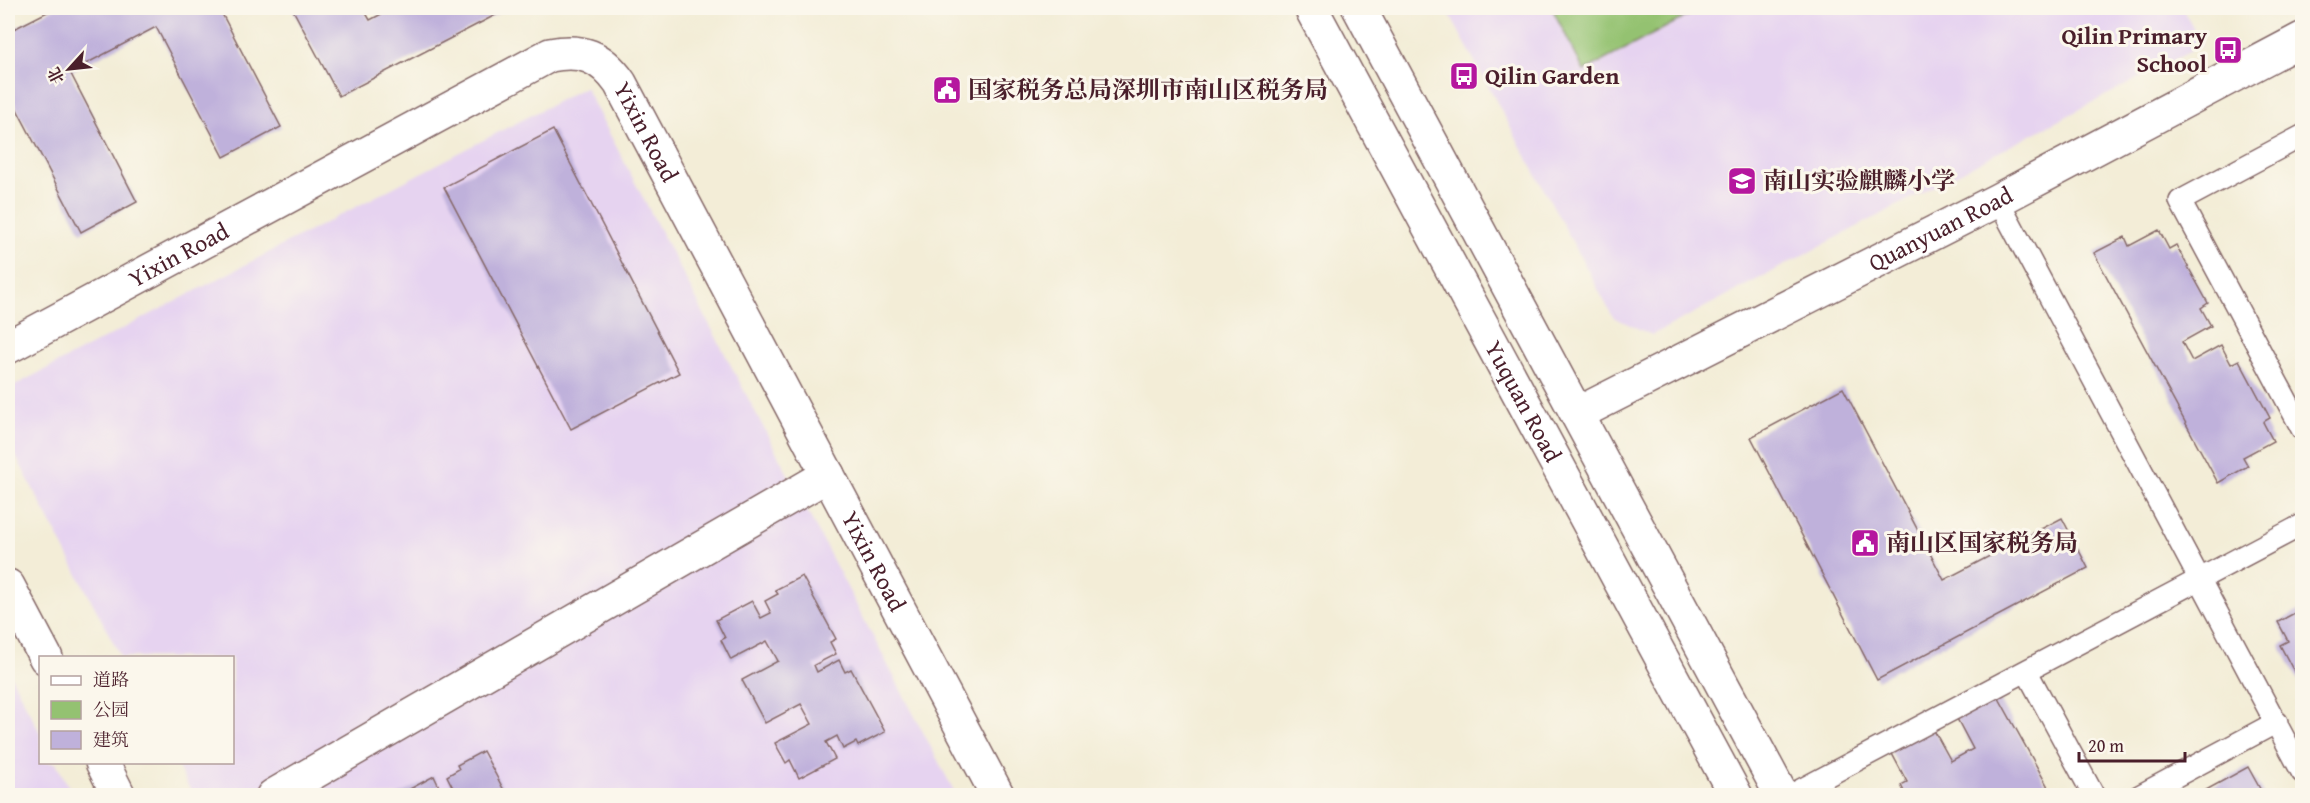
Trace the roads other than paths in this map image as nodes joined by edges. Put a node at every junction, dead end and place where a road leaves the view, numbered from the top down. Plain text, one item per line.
1 (1311, 8) edge
2 (1359, 8) edge
3 (2302, 39) edge
4 (2302, 136) edge
5 (1998, 201) junction
6 (8, 347) edge
7 (1577, 414) junction
8 (2302, 429) edge
9 (828, 476) junction
10 (2302, 525) edge
11 (2200, 579) junction
12 (8, 586) edge
13 (45, 656) edge
14 (2027, 672) junction
15 (2277, 722) junction
16 (103, 764) edge
17 (2302, 772) edge
18 (119, 795) edge
19 (273, 795) edge
20 (998, 795) edge
21 (1736, 795) edge
22 (1782, 795) edge
23 (1789, 795) edge
24 (2094, 795) edge
25 (2139, 795) edge

1 - 21 street, Yuquan Road
2 - 7 street, Yuquan Road
3 - 5 street, Quanyuan Road
4 - 8 lane
5 - 7 street, Quanyuan Road
5 - 11 lane
6 - 9 street, Yixin Road
7 - 22 street, Yuquan Road
9 - 19 street
9 - 20 street, Yixin Road
10 - 11 lane
11 - 14 lane
11 - 15 lane
12 - 13 street
14 - 23 lane
14 - 24 lane
15 - 17 lane
15 - 25 lane
16 - 18 street

